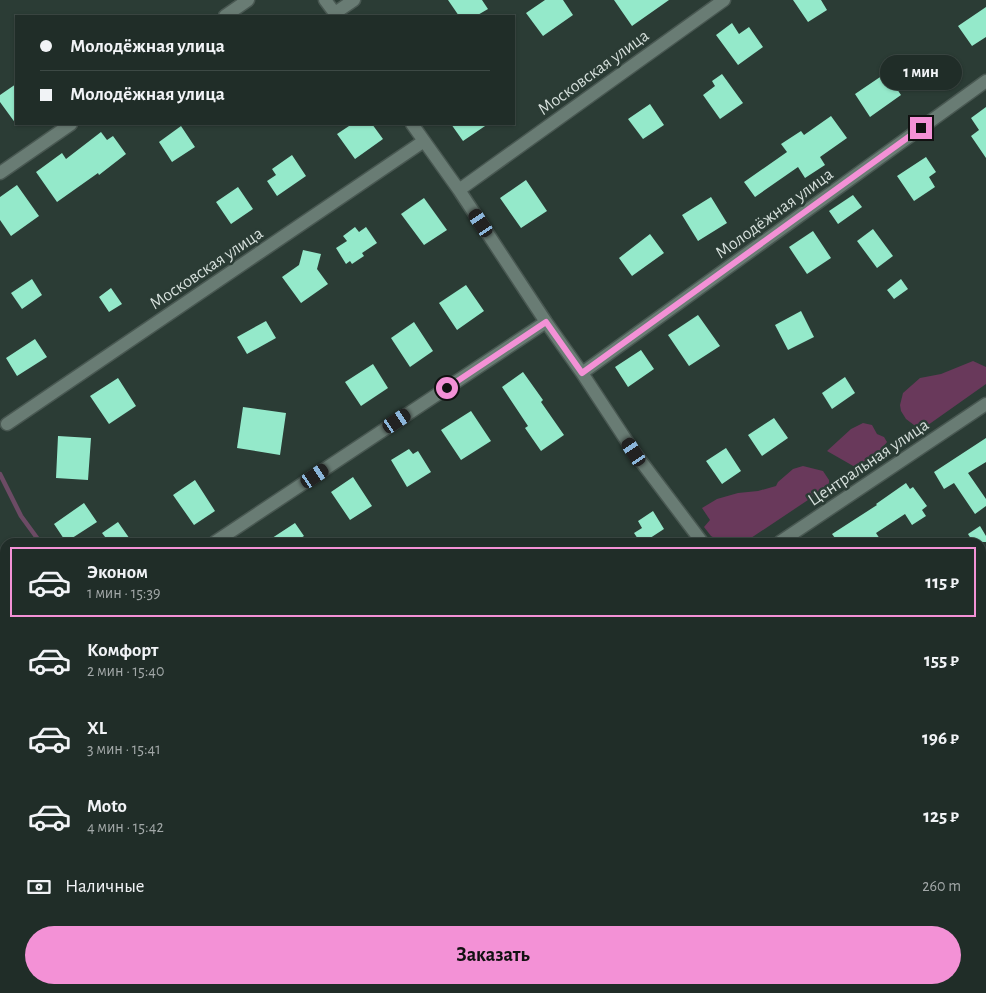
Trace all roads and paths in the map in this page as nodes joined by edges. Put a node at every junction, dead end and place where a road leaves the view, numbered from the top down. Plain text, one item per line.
1 (248, 0) edge
2 (325, 0) edge
3 (354, 0) edge
4 (724, 0) edge
5 (226, 15) edge
6 (336, 15) edge
7 (986, 81) edge
8 (70, 125) edge
9 (413, 125) edge
10 (424, 141) junction
11 (0, 173) edge
12 (459, 190) junction
13 (546, 322) junction
14 (582, 373) junction
15 (981, 408) edge
16 (8, 424) dead end
17 (221, 538) edge
18 (699, 538) edge
19 (786, 538) edge

1 - 5 street
2 - 6 street
3 - 6 street
4 - 12 street, Московская улица
7 - 14 street, Молодёжная улица
8 - 11 street
9 - 10 street
10 - 12 street
10 - 16 street, Московская улица
12 - 13 street
13 - 14 street
13 - 17 street
14 - 18 street
15 - 19 street, Центральная улица

